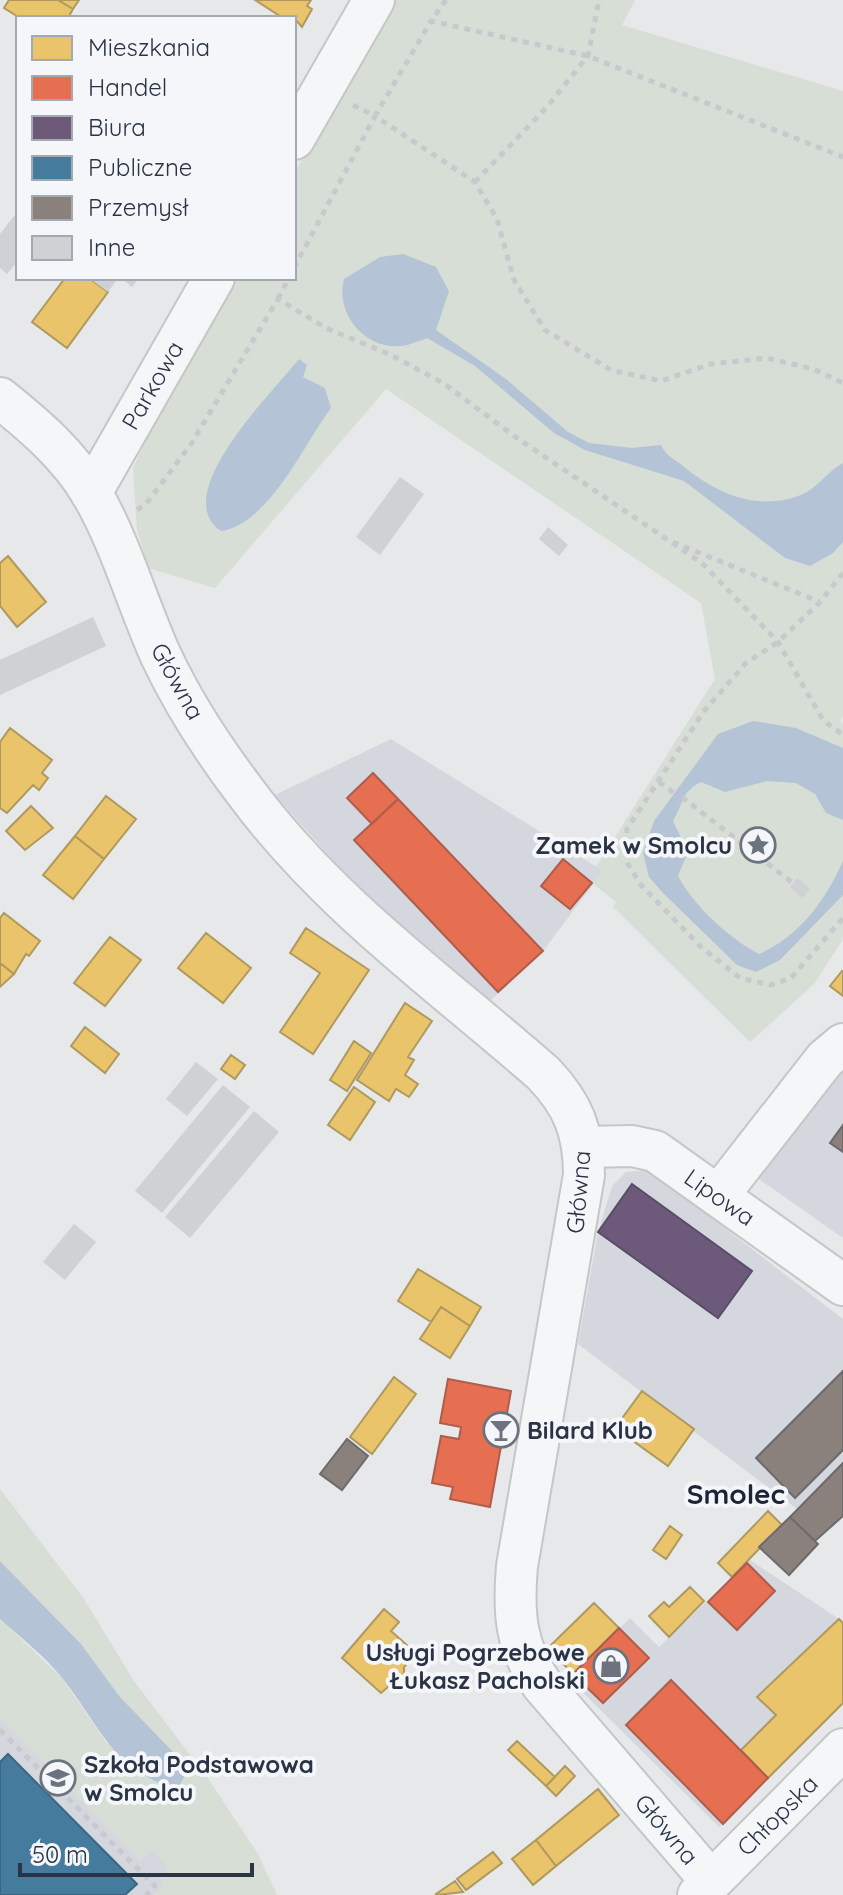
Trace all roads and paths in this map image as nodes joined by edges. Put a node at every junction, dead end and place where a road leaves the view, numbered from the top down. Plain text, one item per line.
1 (374, 0) edge
2 (446, 0) edge
3 (599, 0) edge
4 (431, 21) junction
5 (588, 56) junction
6 (375, 116) junction
7 (296, 136) edge
8 (843, 157) edge
9 (475, 182) junction
10 (296, 264) edge
11 (213, 280) edge
12 (288, 280) edge
13 (278, 299) junction
14 (843, 383) edge
15 (0, 398) edge
16 (91, 493) junction
17 (135, 512) dead end
18 (662, 537) junction
19 (843, 573) edge
20 (820, 602) junction
21 (778, 642) junction
22 (843, 735) edge
23 (659, 782) junction
24 (674, 793) dead end
25 (682, 797) dead end
26 (794, 884) dead end
27 (843, 918) edge
28 (843, 1044) edge
29 (584, 1147) junction
30 (718, 1196) junction
31 (843, 1285) edge
32 (0, 1730) edge
33 (843, 1749) edge
34 (705, 1888) edge
35 (146, 1895) edge

1 - 7 street
2 - 4 path
3 - 5 path
4 - 5 path
4 - 6 path
5 - 8 path
5 - 9 path
6 - 9 path
6 - 10 path
9 - 14 path
11 - 16 street, Parkowa
12 - 13 path
13 - 17 path
13 - 18 path
15 - 16 street, Główna
16 - 29 street, Główna
18 - 20 path
18 - 21 path
19 - 20 path
20 - 21 path
21 - 22 path
21 - 23 path
23 - 24 path
23 - 27 path
25 - 26 path
28 - 30 street
29 - 30 street, Lipowa
29 - 34 street, Główna
30 - 31 street, Lipowa
32 - 35 path
33 - 34 street, Chłopska

